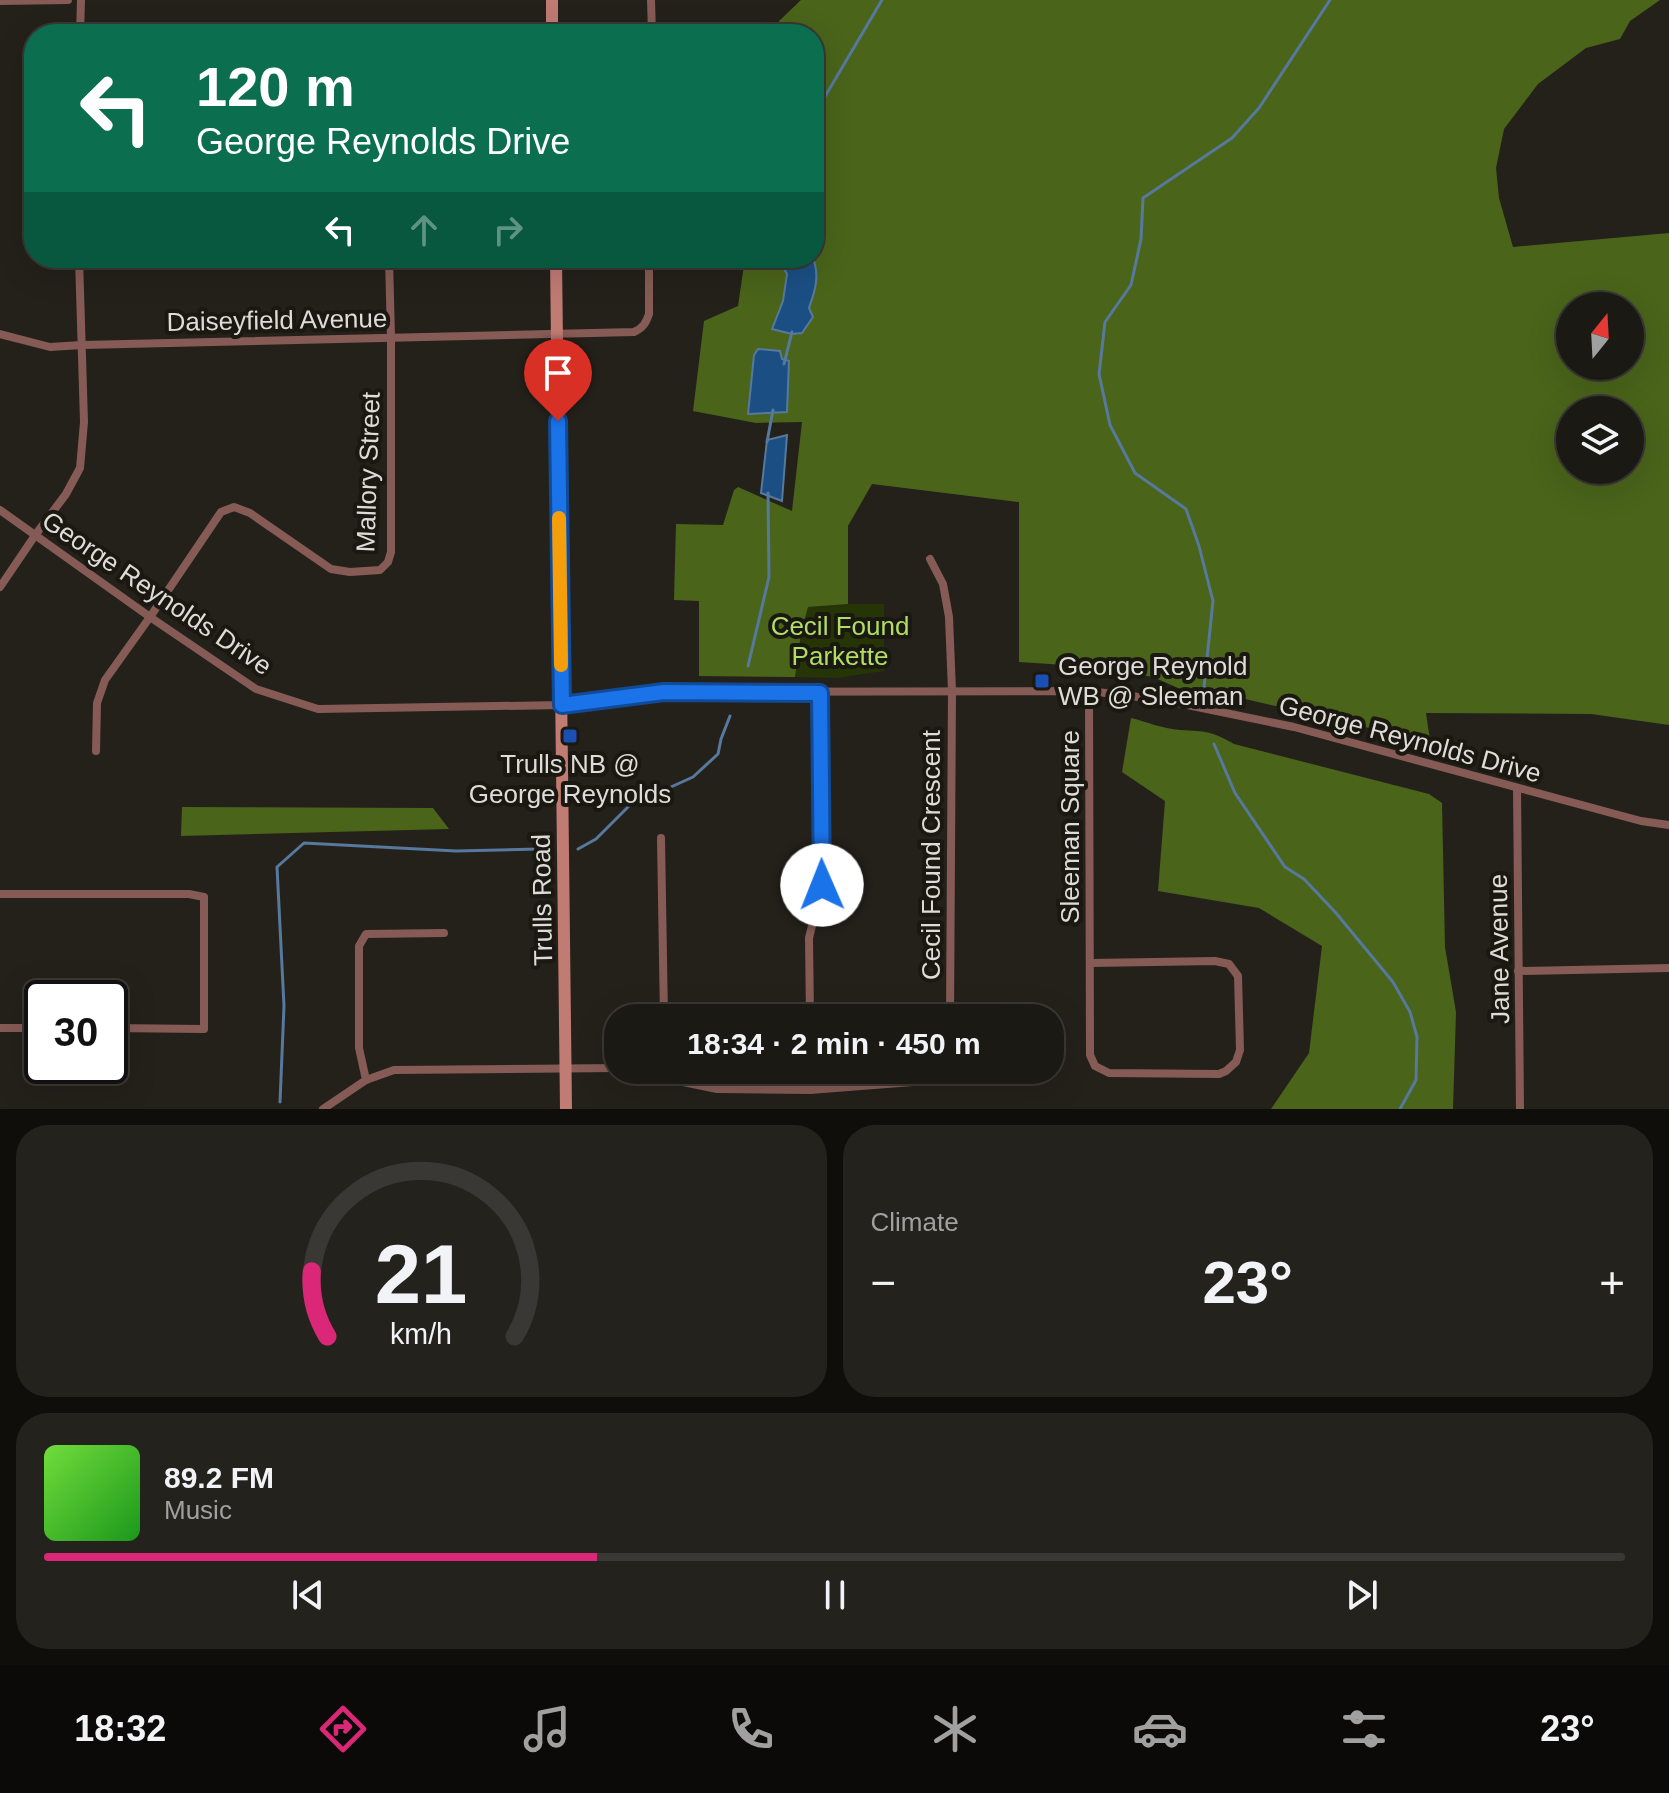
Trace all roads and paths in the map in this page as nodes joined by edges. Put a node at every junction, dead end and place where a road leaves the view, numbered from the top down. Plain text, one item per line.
1 (68, 0) edge
2 (81, 0) edge
3 (552, 0) edge
4 (651, 0) edge
5 (0, 1) edge
6 (80, 24) edge
7 (552, 24) edge
8 (652, 24) edge
9 (79, 268) edge
10 (389, 268) edge
11 (556, 268) edge
12 (649, 268) edge
13 (557, 333) junction
14 (0, 334) edge
15 (391, 337) junction
16 (82, 345) junction
17 (0, 510) edge
18 (36, 534) junction
19 (930, 559) dead end
20 (0, 587) edge
21 (150, 617) junction
22 (952, 691) junction
23 (1089, 691) junction
24 (820, 693) junction
25 (562, 705) junction
26 (96, 751) dead end
27 (1517, 788) junction
28 (1669, 825) edge
29 (661, 838) dead end
30 (0, 894) edge
31 (444, 933) dead end
32 (1091, 963) junction
33 (1669, 968) edge
34 (1518, 971) junction
35 (664, 1004) edge
36 (810, 1004) edge
37 (950, 1004) edge
38 (0, 1028) edge
39 (24, 1028) edge
40 (128, 1028) edge
41 (566, 1068) junction
42 (604, 1068) edge
43 (366, 1080) junction
44 (699, 1084) edge
45 (810, 1084) edge
46 (887, 1084) edge
47 (810, 1090) junction
48 (323, 1109) edge
49 (566, 1109) edge
50 (1520, 1109) edge

1 - 5 street
2 - 6 street
3 - 7 street
4 - 8 street
9 - 16 street
10 - 15 street, Mallory Street
11 - 13 street, Trulls Road
12 - 13 street, Daiseyfield Avenue
13 - 15 street, Daiseyfield Avenue
13 - 25 street, Trulls Road
14 - 16 street, Daiseyfield Avenue
15 - 16 street, Daiseyfield Avenue
15 - 21 street, Mallory Street
16 - 18 street
17 - 18 street, George Reynolds Drive
18 - 20 street
18 - 21 street, George Reynolds Drive
19 - 22 street, Cecil Found Crescent
21 - 25 street, George Reynolds Drive
21 - 26 street
22 - 23 street, George Reynolds Drive
22 - 24 street, George Reynolds Drive
22 - 37 street, Cecil Found Crescent
23 - 27 street, George Reynolds Drive
23 - 32 street, Sleeman Square
24 - 25 street, George Reynolds Drive
24 - 36 street
25 - 41 street, Trulls Road
27 - 28 street, George Reynolds Drive
27 - 34 street, Jane Avenue
29 - 35 street
30 - 40 street
31 - 43 street
32 - 32 street, Sleeman Square
33 - 34 street
34 - 50 street, Jane Avenue
38 - 39 street
41 - 42 street
41 - 43 street
41 - 49 street, Trulls Road
43 - 48 street
44 - 47 street
45 - 47 street
46 - 47 street

